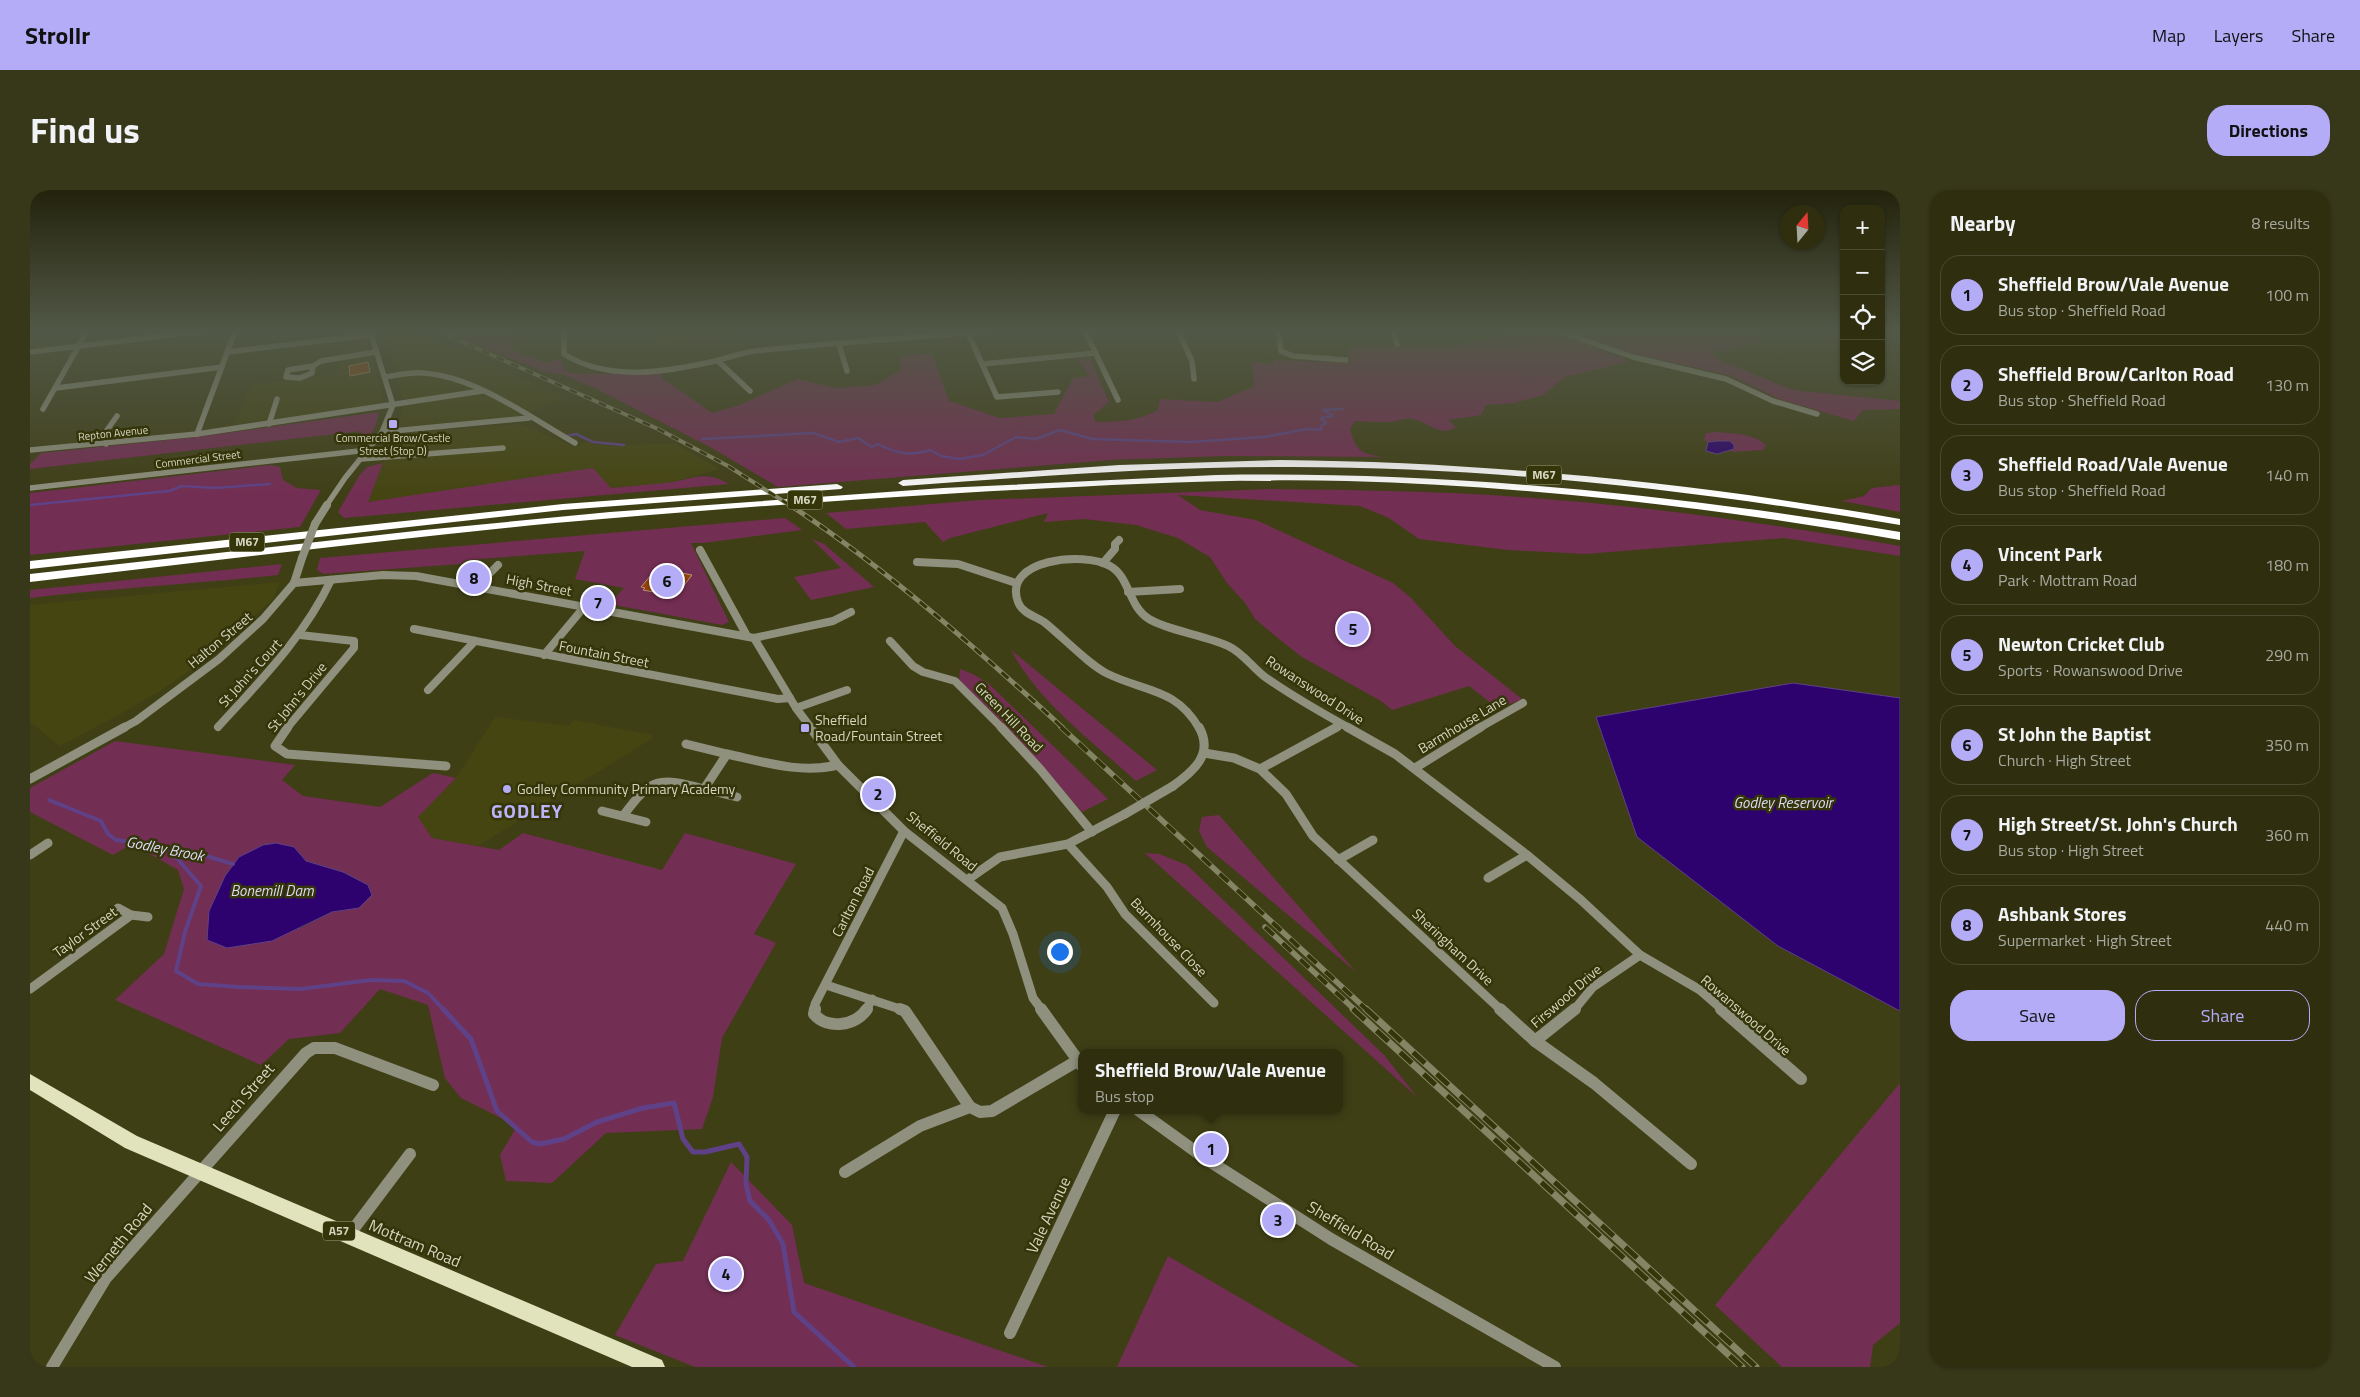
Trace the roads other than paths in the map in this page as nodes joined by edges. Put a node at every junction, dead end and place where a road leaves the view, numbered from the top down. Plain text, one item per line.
1 (72, 386) edge
2 (215, 386) edge
3 (387, 386) edge
4 (466, 386) edge
5 (745, 386) edge
6 (992, 386) edge
7 (1111, 386) edge
8 (1741, 386) edge
9 (56, 388) joint
10 (482, 391) junction
11 (750, 391) dead end
12 (1058, 392) dead end
13 (277, 400) dead end
14 (1118, 400) dead end
15 (393, 405) junction
16 (43, 409) dead end
17 (1817, 414) dead end
18 (117, 416) dead end
19 (530, 418) junction
20 (269, 424) junction
21 (382, 432) junction
22 (197, 434) junction
23 (575, 443) dead end
24 (106, 444) junction
25 (503, 448) dead end
26 (30, 450) edge
27 (368, 450) junction
28 (361, 459) junction
29 (30, 488) edge
30 (1900, 522) edge
31 (1900, 536) edge
32 (1118, 540) dead end
33 (700, 550) dead end
34 (916, 562) dead end
35 (1103, 563) junction
36 (30, 565) edge
37 (498, 565) dead end
38 (30, 578) edge
39 (331, 580) junction
40 (1016, 583) junction
41 (294, 584) junction
42 (477, 586) junction
43 (1180, 589) dead end
44 (1128, 592) junction
45 (585, 606) junction
46 (851, 612) dead end
47 (414, 629) dead end
48 (300, 635) junction
49 (751, 637) junction
50 (890, 641) dead end
51 (476, 642) junction
52 (544, 655) junction
53 (428, 690) dead end
54 (847, 690) dead end
55 (790, 698) junction
56 (1523, 703) dead end
57 (796, 708) junction
58 (1340, 725) junction
59 (218, 727) dead end
60 (686, 744) dead end
61 (1204, 753) junction
62 (727, 754) junction
63 (838, 765) junction
64 (446, 766) dead end
65 (1415, 768) junction
66 (1260, 769) junction
67 (30, 779) edge
68 (704, 788) junction
69 (737, 797) dead end
70 (602, 811) dead end
71 (623, 816) junction
72 (646, 822) dead end
73 (904, 830) junction
74 (1092, 832) junction
75 (1373, 840) dead end
76 (48, 843) dead end
77 (1068, 844) junction
78 (30, 855) edge
79 (1527, 855) junction
80 (1338, 860) junction
81 (1488, 878) dead end
82 (967, 880) junction
83 (118, 908) dead end
84 (131, 915) junction
85 (148, 917) dead end
86 (1640, 955) junction
87 (826, 985) junction
88 (30, 989) edge
89 (872, 998) junction
90 (1214, 1003) dead end
91 (1535, 1041) junction
92 (1078, 1060) edge
93 (1078, 1064) edge
94 (1801, 1079) dead end
95 (30, 1081) edge
96 (433, 1085) dead end
97 (970, 1108) junction
98 (1113, 1114) edge
99 (1144, 1114) edge
100 (410, 1154) dead end
101 (1691, 1164) dead end
102 (200, 1170) junction
103 (845, 1172) dead end
104 (349, 1235) junction
105 (1010, 1333) dead end
106 (623, 1361) edge
107 (52, 1367) edge
108 (655, 1367) edge
109 (1555, 1367) edge

1 - 9 street
2 - 22 street
3 - 15 street
4 - 10 street
5 - 11 street
6 - 12 street
7 - 14 street
8 - 17 street
9 - 16 street
10 - 15 street, Repton Avenue
10 - 19 street
13 - 20 street
15 - 20 street, Repton Avenue
15 - 21 street, Halton Street
18 - 24 street
19 - 21 street
19 - 23 street
20 - 22 street, Repton Avenue
21 - 27 street, Halton Street
22 - 24 street, Repton Avenue
24 - 26 street, Repton Avenue
25 - 28 street
27 - 28 street, Halton Street
27 - 29 street, Commercial Street
28 - 41 street, Halton Street, bridge
30 - 36 highway, M67
31 - 38 highway, M67
32 - 35 street
33 - 49 street, Sheffield Road
34 - 40 street
35 - 40 street, Rowanswood Drive
35 - 44 street, Rowanswood Drive
37 - 42 street
39 - 41 street, High Street
39 - 42 street, High Street
39 - 48 street, St John's Court
40 - 61 street
41 - 67 street, Halton Street
42 - 45 street, High Street
43 - 44 street
44 - 58 street, Rowanswood Drive
45 - 49 street, High Street
45 - 52 street
46 - 49 street
47 - 51 street, Fountain Street
48 - 59 street, St John's Court
48 - 64 street, St John's Drive
49 - 55 street, Sheffield Road
50 - 74 street, Green Hill Road
51 - 52 street, Fountain Street
51 - 53 street
52 - 55 street, Fountain Street
54 - 57 street
55 - 57 street, Sheffield Road
56 - 65 street, Barmhouse Lane
57 - 63 street, Sheffield Road
58 - 65 street, Rowanswood Drive
58 - 66 street
60 - 62 street
61 - 66 street, Sheringham Drive
61 - 74 street, bridge
62 - 63 street
62 - 68 street
63 - 73 street, Sheffield Road
65 - 79 street, Rowanswood Drive
66 - 80 street, Sheringham Drive
68 - 69 street
68 - 71 street
70 - 71 street
71 - 72 street
73 - 82 street, Sheffield Road
73 - 87 street, Carlton Road
74 - 77 street
75 - 80 street
76 - 78 street
77 - 82 street
77 - 90 street, Barmhouse Close
79 - 81 street
79 - 86 street, Rowanswood Drive
80 - 91 street, Sheringham Drive
82 - 92 street, Sheffield Road
83 - 84 street
84 - 85 street
84 - 88 street, Taylor Street
86 - 91 street, Firswood Drive
86 - 94 street, Rowanswood Drive
87 - 89 street
87 - 89 street, Carlton Road
89 - 97 street
91 - 101 street, Sheringham Drive
93 - 97 street
95 - 102 main road, Mottram Road / A57
96 - 102 street, Leech Street
97 - 103 street
98 - 105 street, Vale Avenue
99 - 109 street, Sheffield Road
100 - 104 street
102 - 104 main road, Mottram Road / A57
102 - 107 street, Werneth Road
104 - 106 main road, Mottram Road / A57
106 - 108 main road, Mottram Road / A57

